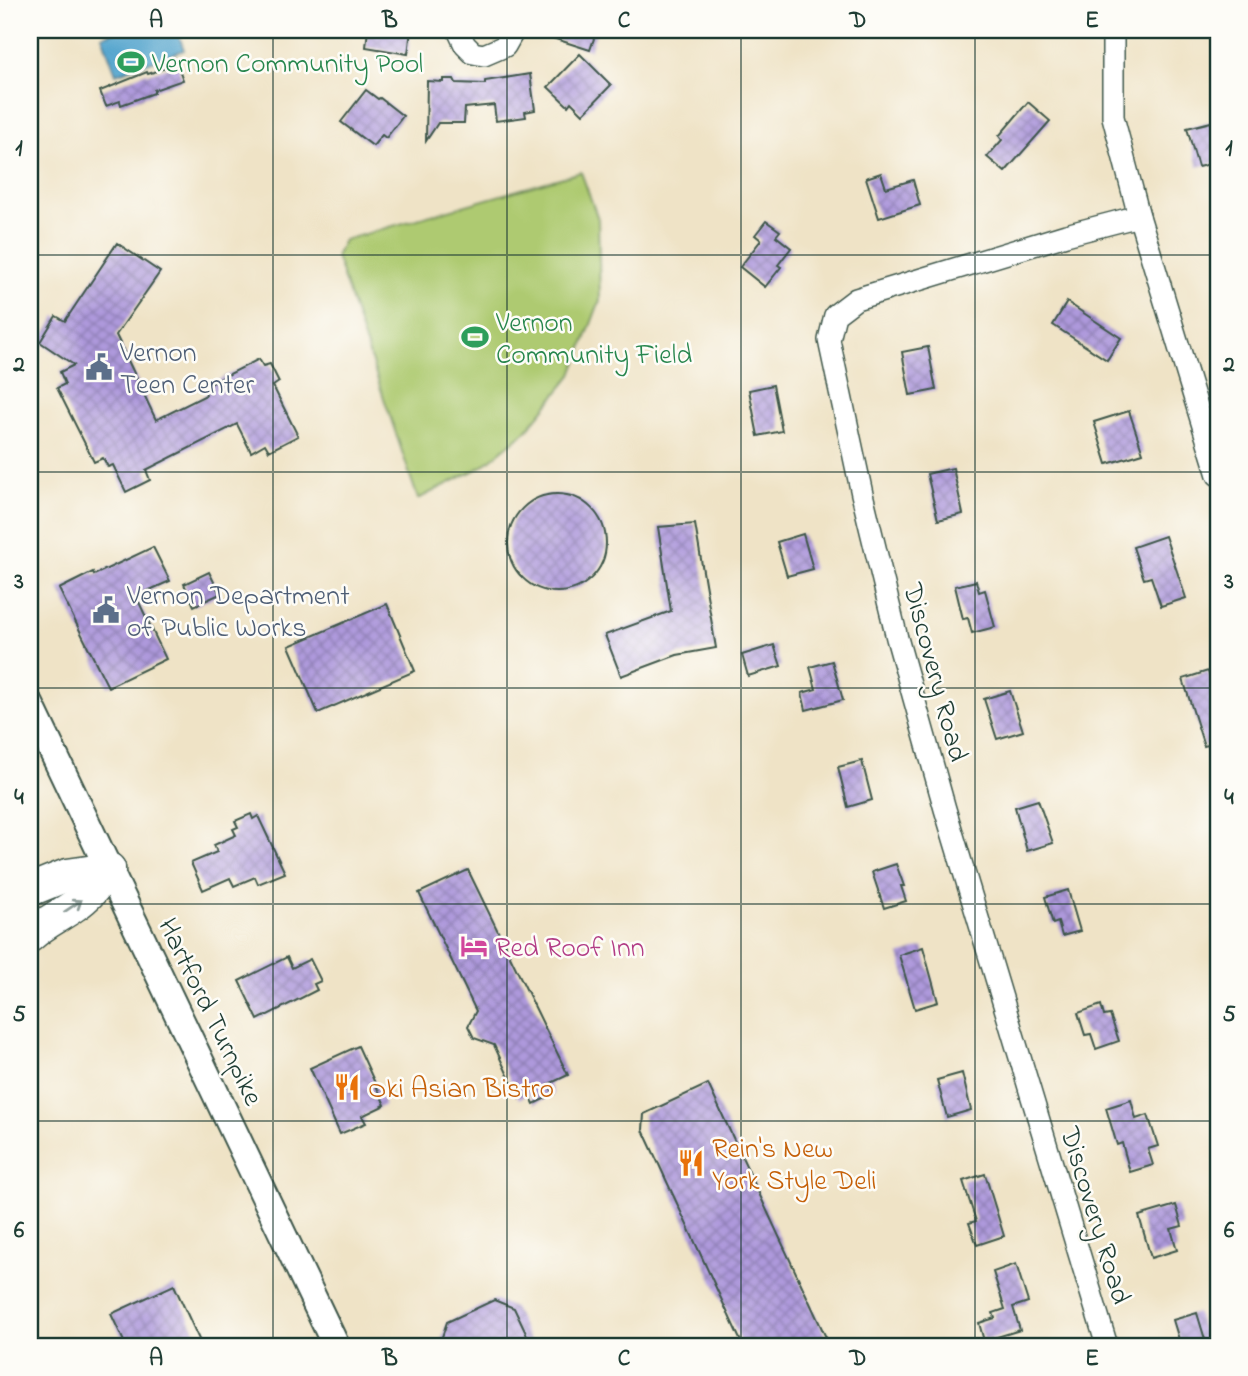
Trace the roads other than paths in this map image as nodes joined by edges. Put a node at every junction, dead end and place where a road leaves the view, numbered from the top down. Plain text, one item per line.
1 (458, 30) edge
2 (514, 30) edge
3 (1113, 30) edge
4 (1139, 216) junction
5 (1218, 475) edge
6 (30, 704) edge
7 (109, 869) junction
8 (30, 890) edge
9 (30, 936) edge
10 (337, 1346) edge
11 (1107, 1346) edge

1 - 2 street
3 - 4 street
4 - 5 street
4 - 11 street, Discovery Road
6 - 7 main road, Hartford Turnpike
7 - 8 highway
9 -> 7 highway
7 - 10 main road, Hartford Turnpike

